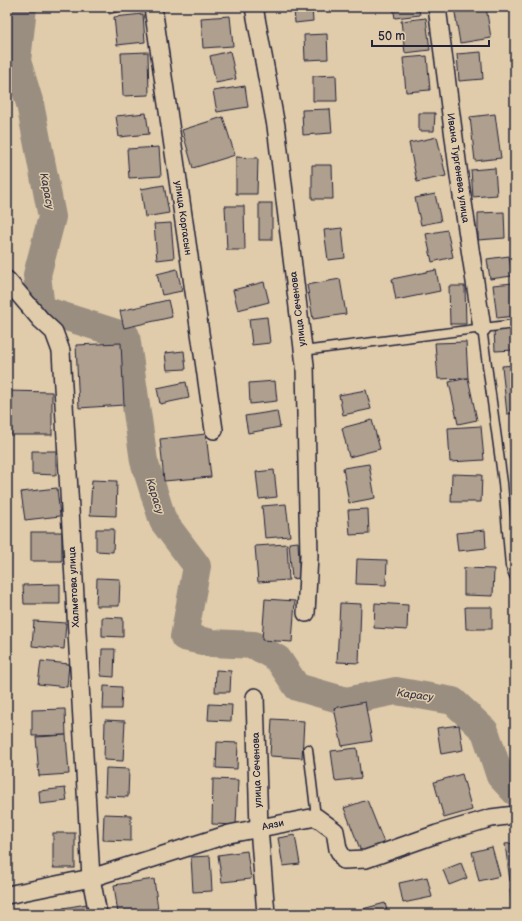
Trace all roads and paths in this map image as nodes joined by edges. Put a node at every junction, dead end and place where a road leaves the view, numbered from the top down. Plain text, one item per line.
1 (153, 7) edge
2 (254, 7) edge
3 (437, 7) edge
4 (7, 280) edge
5 (515, 324) edge
6 (482, 328) junction
7 (303, 351) junction
8 (214, 430) dead end
9 (515, 578) edge
10 (306, 613) dead end
11 (255, 697) dead end
12 (308, 749) dead end
13 (515, 815) edge
14 (316, 817) junction
15 (259, 828) junction
16 (91, 878) junction
17 (7, 895) edge
18 (98, 914) edge
19 (266, 914) edge

1 - 8 street, улица Коргасын
2 - 7 street, улица Сеченова
3 - 6 street, Ивана Тургенева улица
4 - 16 street, Халметова улица
5 - 6 lane
6 - 7 lane
6 - 9 lane
7 - 10 street, улица Сеченова
11 - 15 street, улица Сеченова
12 - 14 lane
13 - 14 street
14 - 15 street, Аязи
15 - 16 street, Аязи
15 - 19 street, улица Сеченова
16 - 17 street, Аязи
16 - 18 street, Халметова улица

